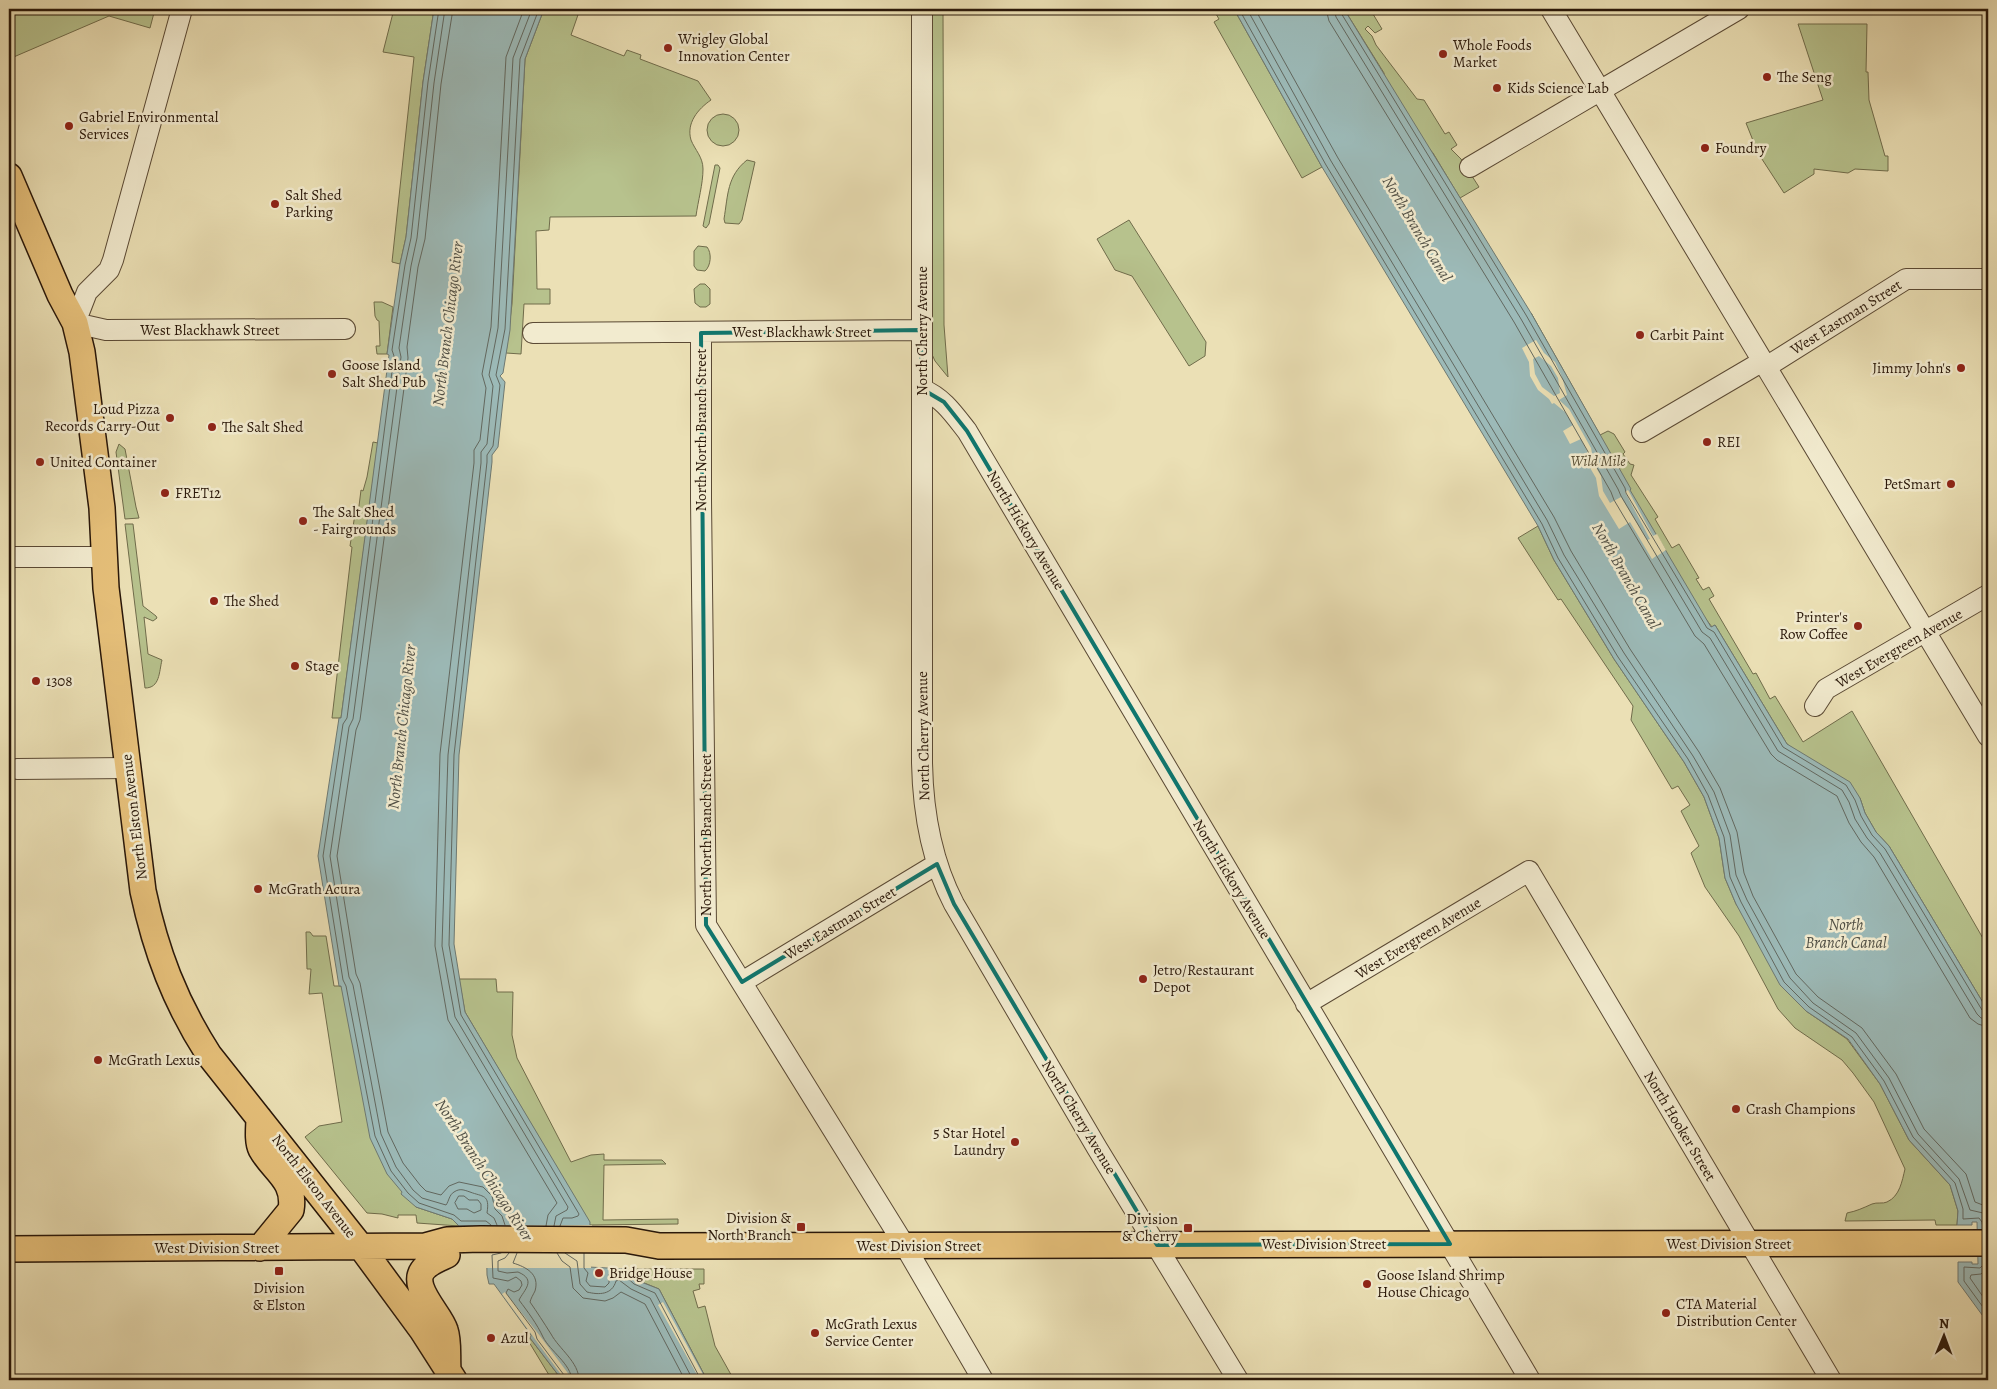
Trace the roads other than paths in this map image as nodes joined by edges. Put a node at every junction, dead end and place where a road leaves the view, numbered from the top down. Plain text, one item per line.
1 (182, 9) edge
2 (922, 9) edge
3 (1551, 9) edge
4 (1740, 9) edge
5 (1600, 90) junction
6 (1470, 167) dead end
7 (9, 176) edge
8 (1988, 278) edge
9 (75, 323) junction
10 (345, 329) dead end
11 (922, 330) junction
12 (533, 333) dead end
13 (701, 333) junction
14 (1764, 364) junction
15 (922, 389) junction
16 (1642, 432) dead end
17 (9, 557) edge
18 (104, 557) junction
19 (1988, 595) edge
20 (1926, 632) junction
21 (1815, 706) dead end
22 (1988, 736) edge
23 (128, 768) junction
24 (17, 769) dead end
25 (937, 864) junction
26 (1529, 871) joint
27 (742, 982) junction
28 (1306, 1004) junction
29 (259, 1118) junction
30 (1988, 1243) edge
31 (1450, 1244) junction
32 (1750, 1244) junction
33 (1156, 1245) junction
34 (905, 1246) junction
35 (361, 1247) junction
36 (260, 1248) junction
37 (9, 1249) edge
38 (436, 1250) junction
39 (451, 1374) edge
40 (982, 1380) edge
41 (1238, 1380) edge
42 (1530, 1380) edge
43 (1831, 1380) edge

1 - 9 street
2 - 11 street, North Cherry Avenue
3 - 5 street
4 - 5 street
5 - 6 street
5 - 14 street
7 - 9 main road, North Elston Avenue
8 - 14 street, West Eastman Street
9 - 10 street, West Blackhawk Street
9 - 18 main road, North Elston Avenue
11 - 13 street, West Blackhawk Street
11 - 15 street, North Cherry Avenue
12 - 13 street, West Blackhawk Street
13 - 27 street, North North Branch Street
14 - 16 street, West Eastman Street
14 - 20 street
15 - 25 street, North Cherry Avenue
15 - 28 street, North Hickory Avenue
17 - 18 street
18 - 23 main road, North Elston Avenue
19 - 20 street, West Evergreen Avenue
20 - 21 street, West Evergreen Avenue
20 - 22 street
23 - 24 street
23 - 29 main road, North Elston Avenue
25 - 27 street, West Eastman Street
25 - 33 street, North Cherry Avenue
26 - 28 street, West Evergreen Avenue
26 - 32 street, North Hooker Street
27 - 34 street, North North Branch Street
28 - 31 street, North Hickory Avenue
29 - 35 main road, North Elston Avenue
29 - 36 main road
30 - 32 main road, West Division Street
31 - 32 main road, West Division Street
31 - 33 main road, West Division Street
31 - 42 street, North Hickory Avenue
32 - 43 street, North Hooker Street
33 - 34 main road, West Division Street
33 - 41 street, North Cherry Avenue
34 - 38 main road, West Division Street
34 - 40 street, North North Branch Street
35 - 36 main road, West Division Street
35 - 38 main road, West Division Street
35 - 39 main road, North Elston Avenue
36 - 37 main road, West Division Street
38 - 39 main road

